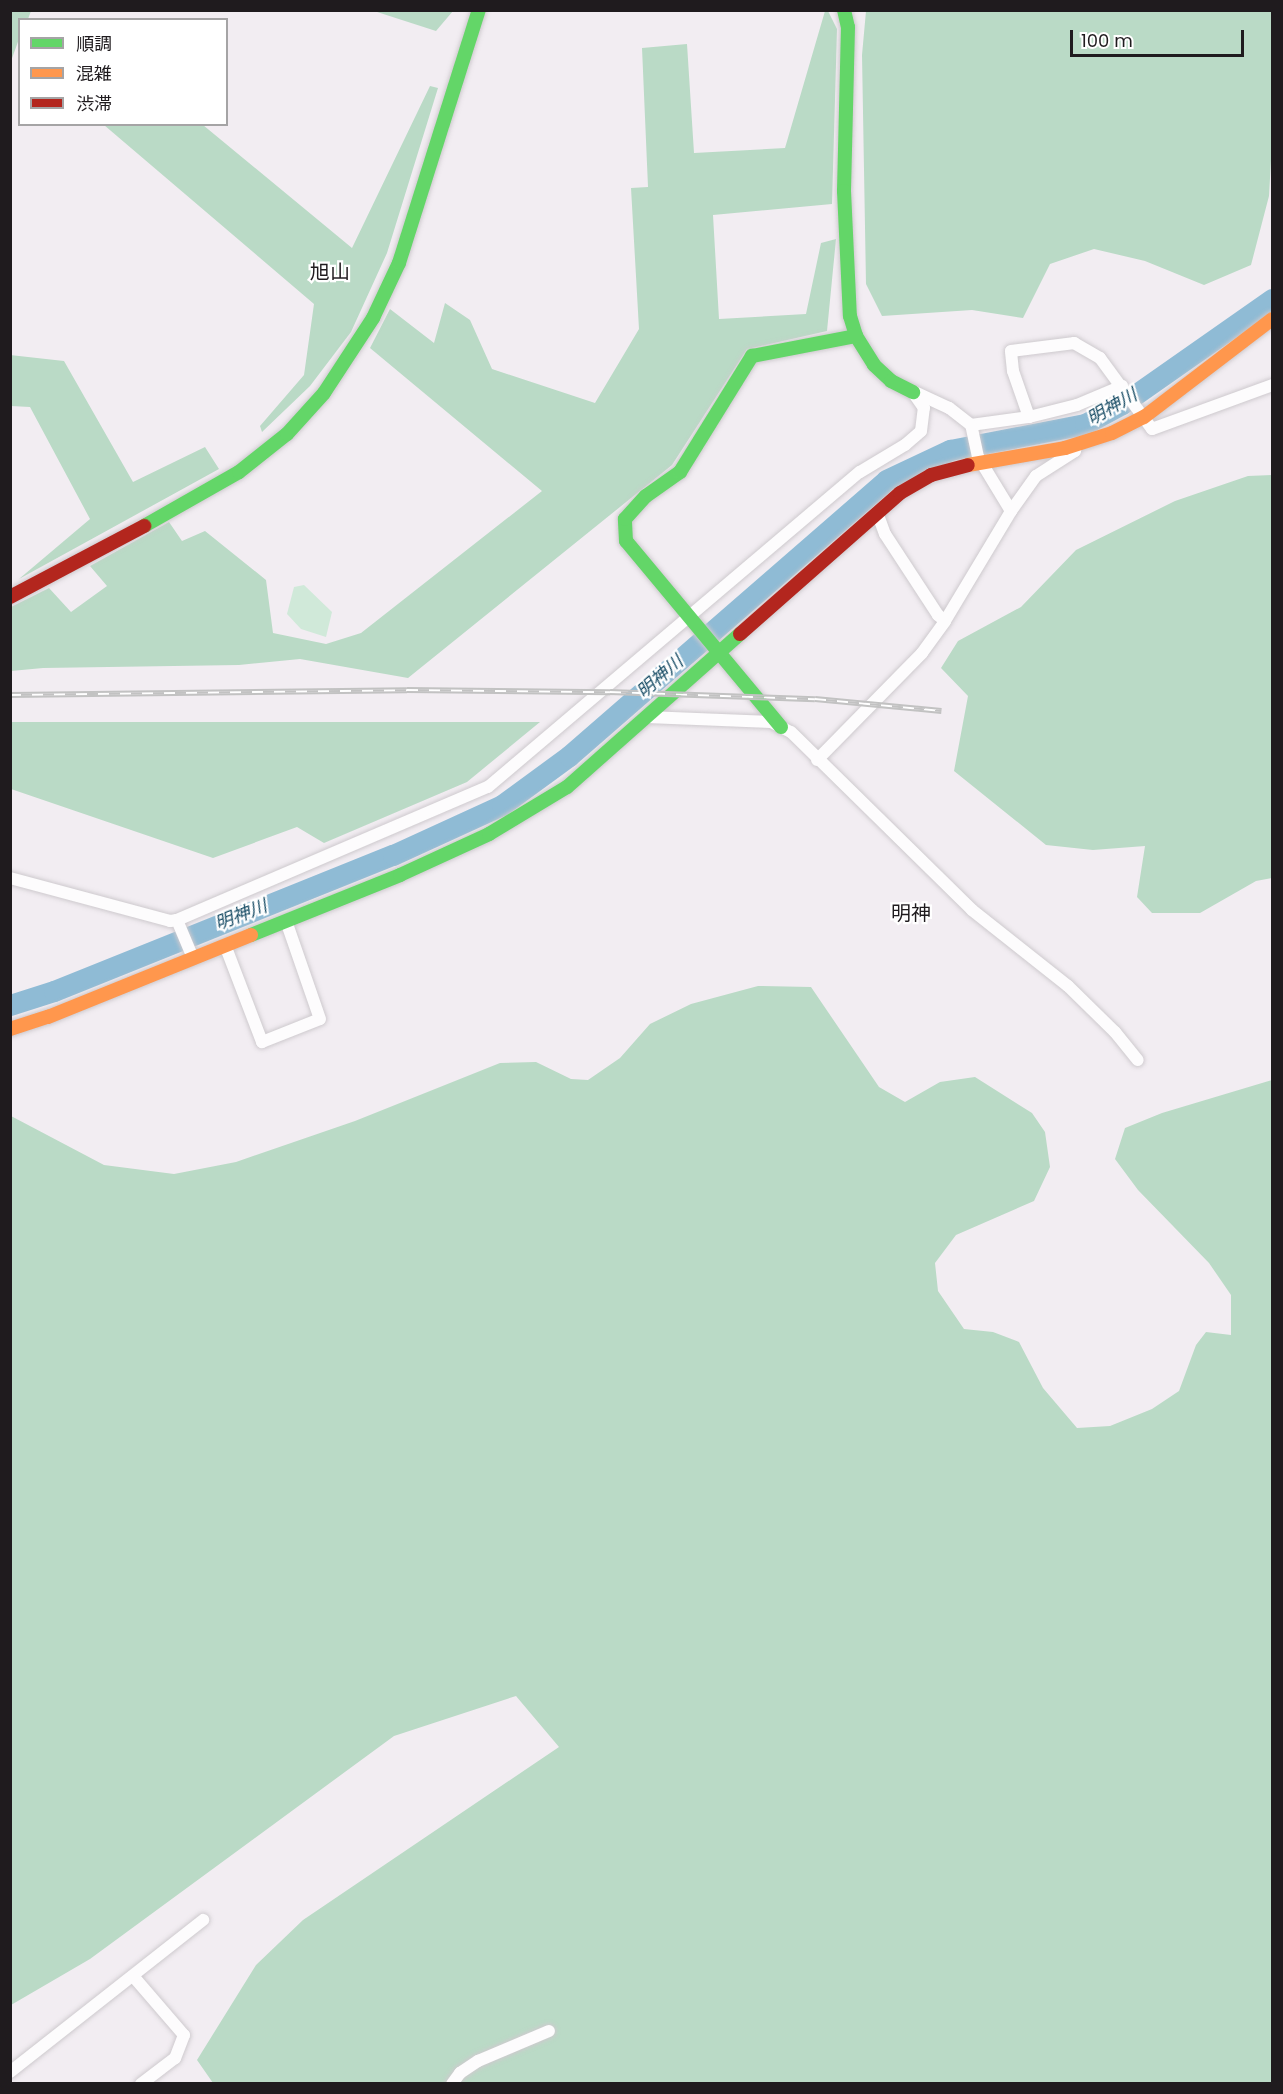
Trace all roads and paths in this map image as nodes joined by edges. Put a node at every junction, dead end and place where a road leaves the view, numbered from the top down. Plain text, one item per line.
1 (479, 10) edge
2 (844, 10) edge
3 (1272, 319) edge
4 (856, 336) junction
5 (1272, 385) edge
6 (1124, 388) junction
7 (913, 392) junction
8 (1141, 412) junction
9 (1029, 417) junction
10 (971, 425) junction
11 (1076, 444) junction
12 (980, 459) junction
13 (1011, 511) junction
14 (878, 515) junction
15 (10, 597) edge
16 (945, 621) junction
17 (693, 623) junction
18 (717, 651) junction
19 (647, 717) junction
20 (781, 727) junction
21 (817, 760) junction
22 (10, 878) edge
23 (286, 921) junction
24 (180, 925) junction
25 (225, 945) junction
26 (193, 955) junction
27 (10, 1029) edge
28 (1138, 1060) dead end
29 (203, 1920) dead end
30 (133, 1976) junction
31 (549, 2031) dead end
32 (10, 2072) edge
33 (141, 2084) edge
34 (452, 2084) edge

1 - 15 street
2 - 4 street
3 - 8 street
4 - 7 street
4 - 17 street
5 - 8 street
6 - 8 street
6 - 9 street
6 - 9 street
7 - 10 street
7 - 17 street
8 - 11 street
9 - 10 street
10 - 12 street
11 - 12 street
11 - 13 street
12 - 13 street
12 - 14 street
13 - 16 street
14 - 16 street
14 - 18 street
16 - 21 street
17 - 18 street
17 - 24 street
18 - 19 street
18 - 20 street
19 - 20 street
19 - 23 street
20 - 21 street
21 - 28 street
22 - 24 street
23 - 25 street
23 - 25 street
24 - 26 street
25 - 26 street
26 - 27 street
29 - 30 street
30 - 32 street
30 - 33 street
31 - 34 street

